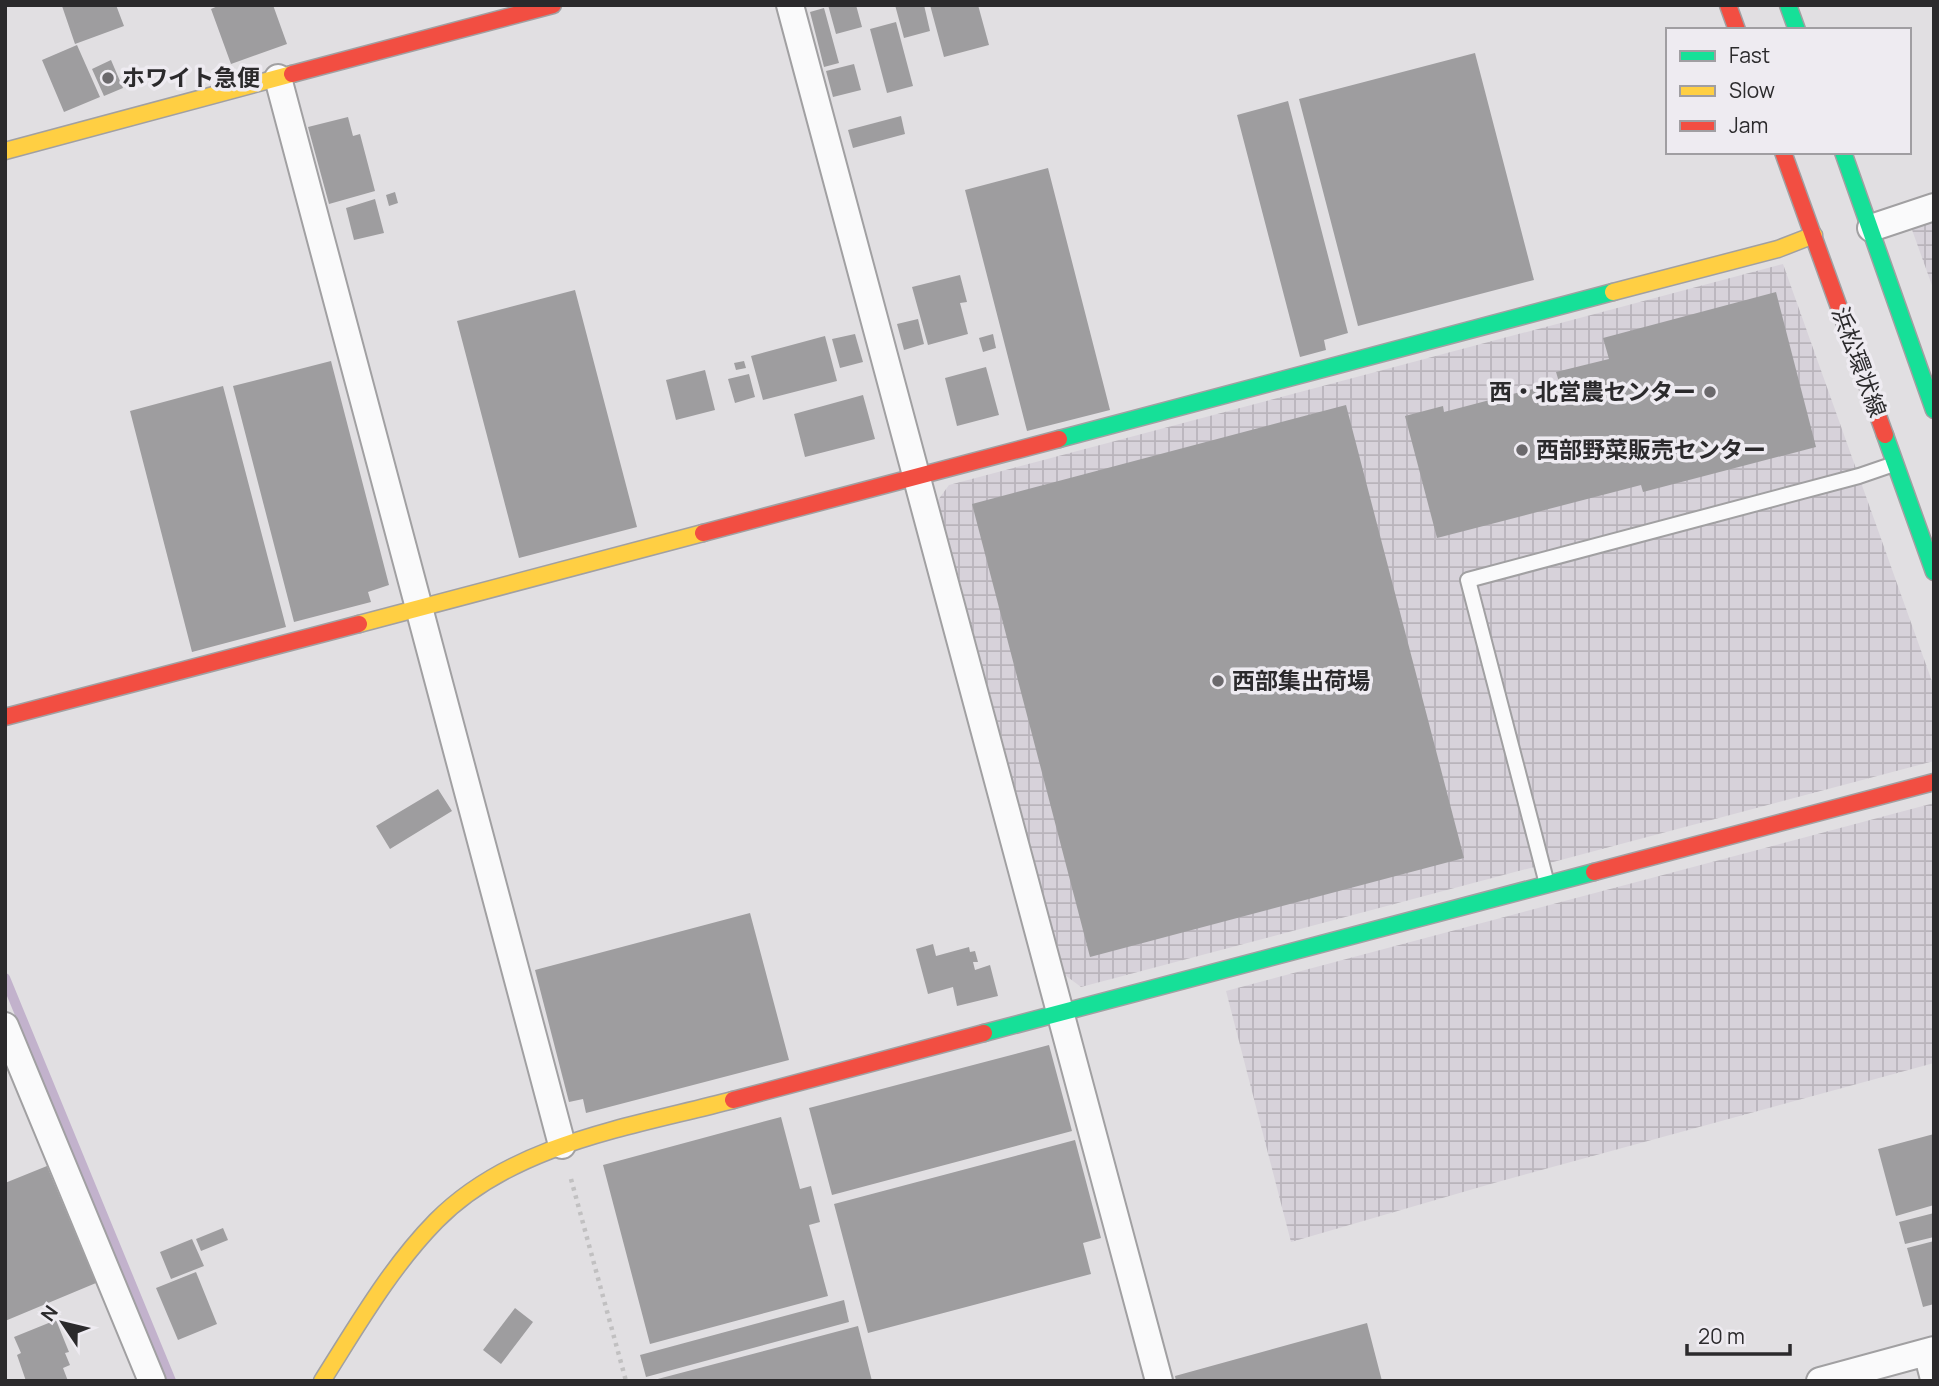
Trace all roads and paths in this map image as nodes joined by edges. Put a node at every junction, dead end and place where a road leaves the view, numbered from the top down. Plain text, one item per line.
1 (553, 5) edge
2 (790, 5) edge
3 (1728, 5) edge
4 (1788, 5) edge
5 (1736, 28) edge
6 (1796, 28) edge
7 (278, 78) junction
8 (5, 151) edge
9 (1784, 154) edge
10 (1844, 154) edge
11 (1934, 207) edge
12 (1871, 228) junction
13 (1814, 235) junction
14 (1934, 410) edge
15 (1895, 463) junction
16 (916, 476) junction
17 (1934, 572) edge
18 (420, 608) junction
19 (5, 717) edge
20 (1934, 782) edge
21 (1547, 884) junction
22 (1060, 1013) junction
23 (5, 1026) edge
24 (562, 1145) junction
25 (1930, 1351) edge
26 (1934, 1379) edge
27 (152, 1381) edge
28 (322, 1381) edge
29 (626, 1381) edge
30 (1158, 1381) edge
31 (1819, 1381) edge

1 - 7 street
2 - 16 street
3 - 5 street
4 - 6 street
7 - 8 street
7 - 18 street
9 - 13 street, 浜松環状線
10 - 12 street
11 - 12 street
12 - 14 street
13 - 15 street, 浜松環状線
13 - 16 street
15 - 17 street, 浜松環状線
15 - 21 lane
16 - 18 street
16 - 22 street
18 - 19 street
18 - 24 street
20 - 21 street
21 - 22 street
22 - 24 street
22 - 30 street
23 - 27 street
24 - 28 street
24 - 29 path
25 - 26 street
25 - 31 street

